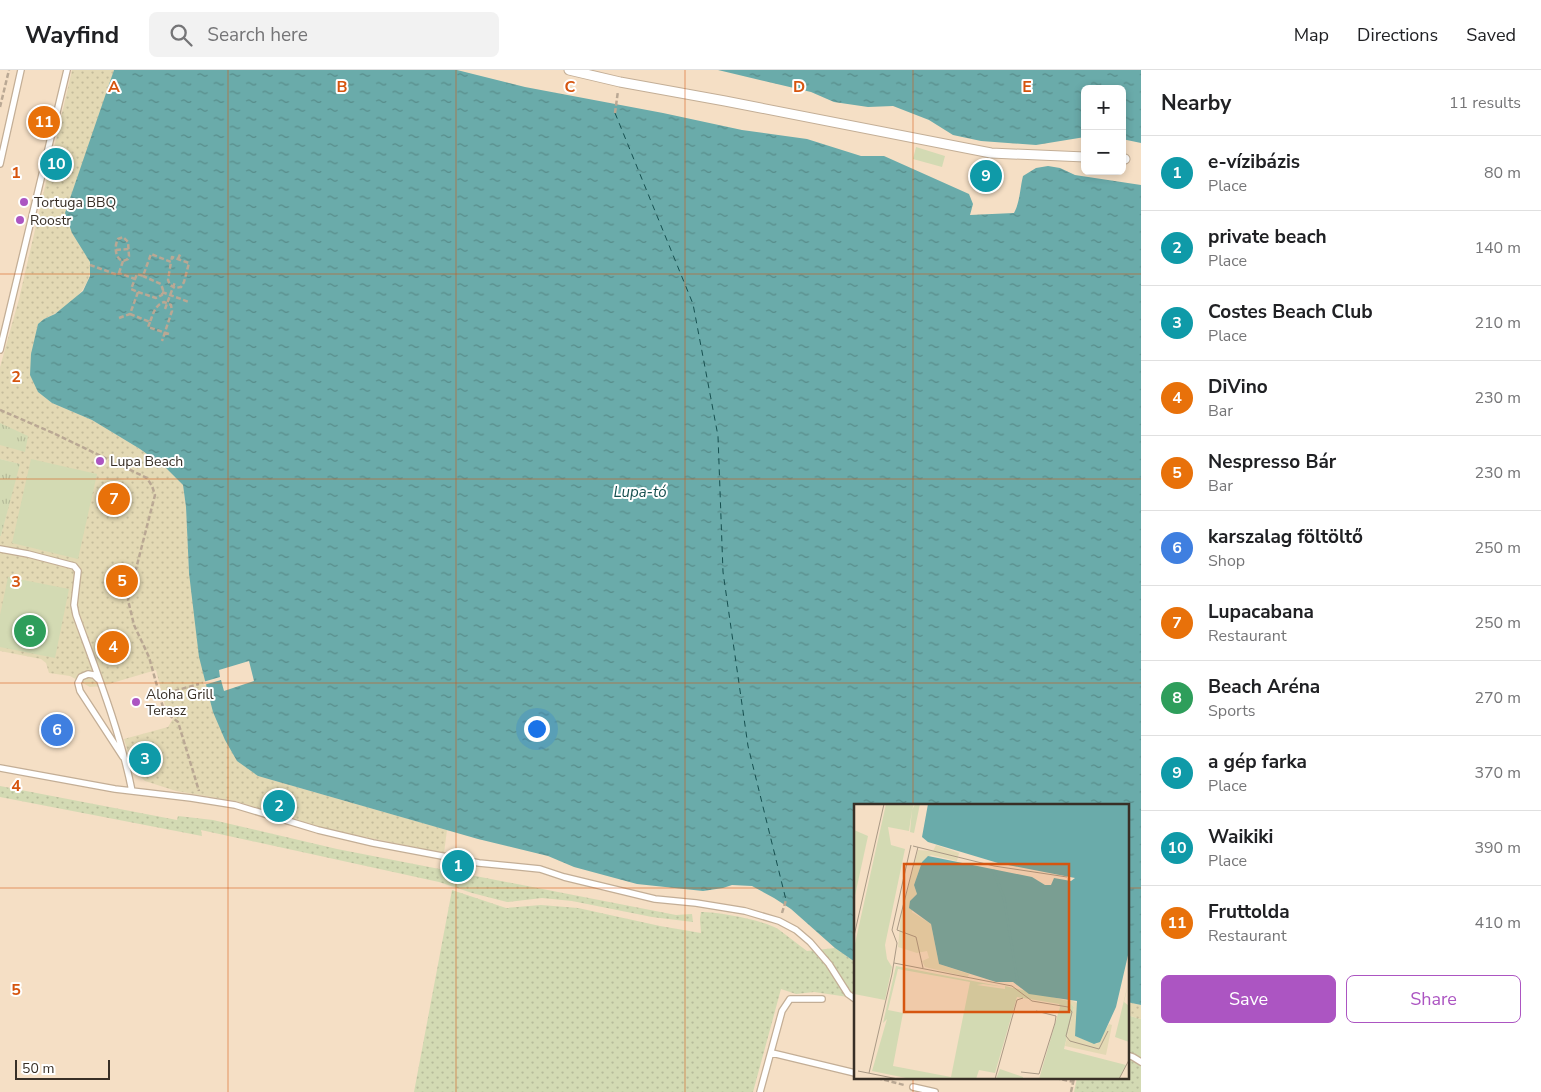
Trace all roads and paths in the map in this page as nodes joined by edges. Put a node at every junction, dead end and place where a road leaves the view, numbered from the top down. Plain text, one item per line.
1 (9, 70) edge
2 (22, 70) edge
3 (67, 70) edge
4 (569, 70) edge
5 (620, 82) junction
6 (0, 107) edge
7 (615, 113) dead end
8 (1081, 157) edge
9 (0, 164) edge
10 (116, 250) junction
11 (129, 250) junction
12 (181, 252) dead end
13 (178, 259) junction
14 (123, 261) junction
15 (171, 262) junction
16 (90, 265) dead end
17 (119, 273) junction
18 (143, 276) junction
19 (135, 279) junction
20 (175, 282) dead end
21 (173, 287) junction
22 (138, 292) junction
23 (162, 292) junction
24 (170, 295) junction
25 (189, 302) dead end
26 (167, 303) junction
27 (165, 309) dead end
28 (130, 314) junction
29 (119, 318) dead end
30 (150, 322) junction
31 (165, 332) junction
32 (169, 334) dead end
33 (162, 341) dead end
34 (0, 350) edge
35 (0, 410) edge
36 (0, 549) edge
37 (100, 681) junction
38 (199, 684) dead end
39 (160, 696) junction
40 (127, 763) junction
41 (0, 768) edge
42 (132, 791) junction
43 (202, 800) junction
44 (786, 900) dead end
45 (779, 921) junction
46 (854, 998) edge
47 (822, 999) dead end
48 (772, 1053) junction
49 (1128, 1055) edge
50 (1141, 1062) edge
51 (854, 1073) edge
52 (885, 1080) edge
53 (1074, 1080) edge
54 (913, 1087) joint
55 (760, 1092) edge
56 (935, 1092) edge
57 (1071, 1092) edge

1 - 6 path
2 - 9 lane
3 - 34 lane
4 - 5 street
5 - 7 path
5 - 8 street
10 - 11 path
10 - 11 path
10 - 14 path
11 - 14 path
12 - 13 path
13 - 15 path
13 - 21 path
14 - 17 path
15 - 18 path
15 - 21 path
16 - 17 path
17 - 19 path
18 - 19 path
18 - 23 path
19 - 22 path
20 - 21 path
21 - 24 path
22 - 23 path
22 - 28 path
23 - 24 path
24 - 25 path
24 - 26 path
26 - 27 path
26 - 30 path
26 - 31 path
28 - 29 path
28 - 30 path
30 - 31 path
31 - 32 path
31 - 33 path
35 - 39 path
36 - 37 lane
37 - 40 lane
37 - 40 lane
38 - 39 path
39 - 43 path
40 - 42 lane
41 - 42 lane
42 - 43 lane
43 - 45 lane
44 - 45 path
45 - 46 lane
47 - 48 lane
48 - 51 lane
48 - 55 lane
49 - 50 lane
52 - 54 path
53 - 57 path
54 - 56 lane

